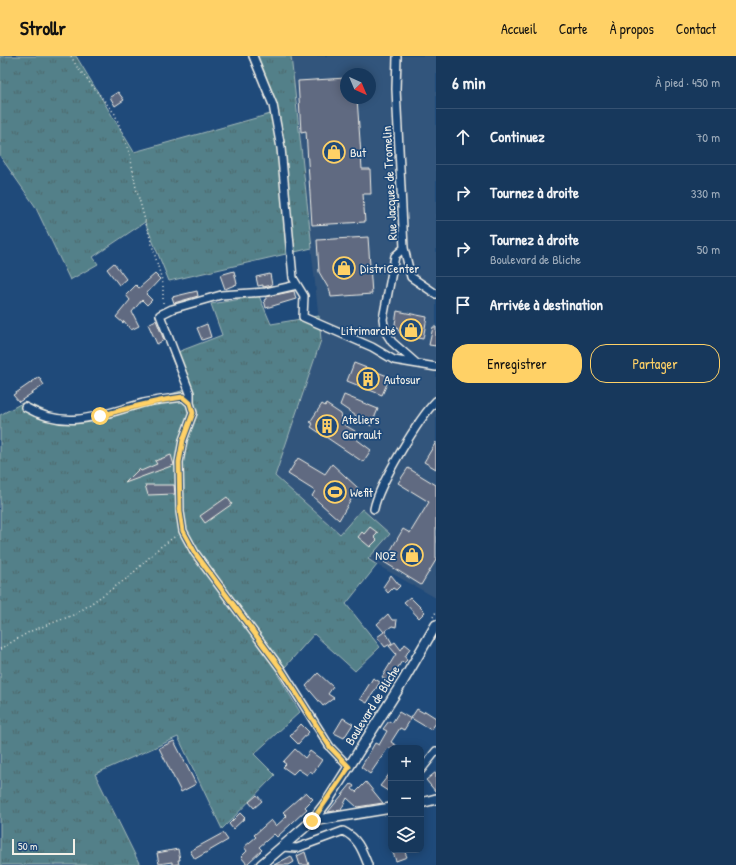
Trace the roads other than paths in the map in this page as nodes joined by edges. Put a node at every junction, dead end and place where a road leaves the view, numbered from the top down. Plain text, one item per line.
1 (253, 56) edge
2 (397, 57) dead end
3 (404, 248) junction
4 (297, 285) junction
5 (436, 294) edge
6 (416, 363) junction
7 (436, 367) edge
8 (436, 400) edge
9 (190, 403) junction
10 (25, 407) dead end
11 (374, 508) dead end
12 (436, 625) edge
13 (436, 751) edge
14 (424, 766) edge
15 (349, 767) junction
16 (436, 799) edge
17 (424, 801) edge
18 (388, 808) edge
19 (312, 821) junction
20 (282, 847) junction
21 (261, 865) edge
22 (368, 865) edge

1 - 4 street
2 - 3 street, Rue Jacques de Tromelin
3 - 5 street, Rue Jacques de Tromelin
3 - 6 street
4 - 6 street
4 - 9 street
6 - 7 street
8 - 11 street
9 - 10 street
9 - 15 street
12 - 15 main road, Boulevard de Bliche
13 - 14 street
15 - 19 main road, Boulevard de Bliche
16 - 17 main road
18 - 19 main road
19 - 20 main road, Boulevard de Bliche
20 - 21 main road, Boulevard de Bliche
20 - 22 street

